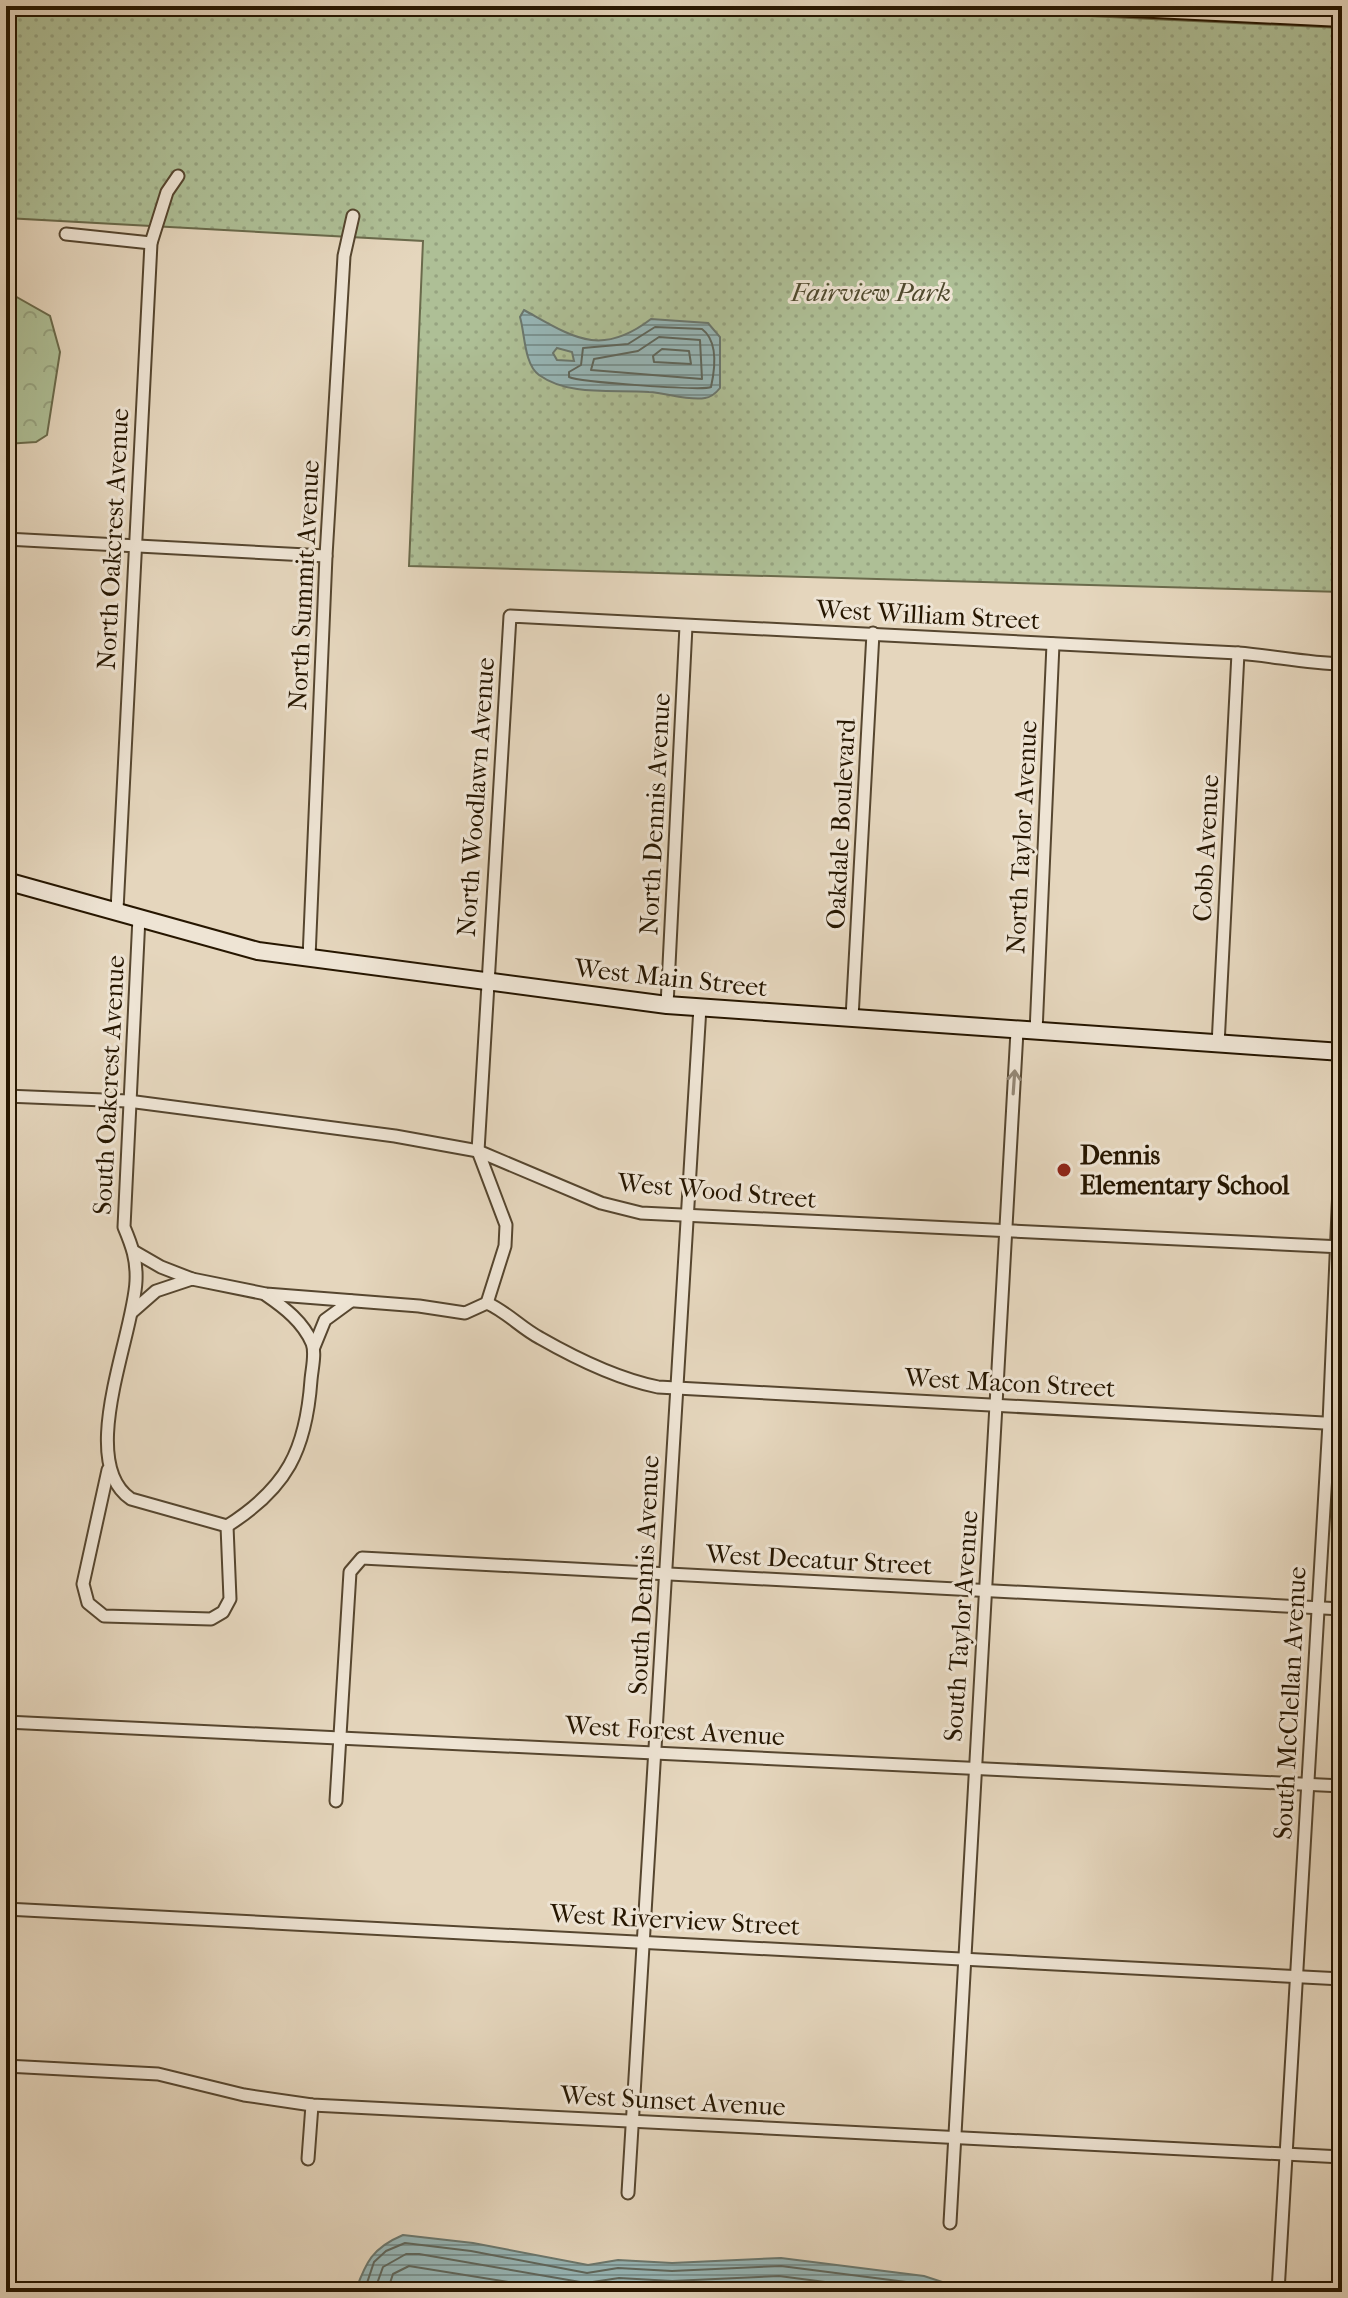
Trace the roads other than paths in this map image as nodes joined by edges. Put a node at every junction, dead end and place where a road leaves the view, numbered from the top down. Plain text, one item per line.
1 (1113, 6) edge
2 (1342, 17) edge
3 (178, 176) dead end
4 (353, 216) dead end
5 (66, 234) dead end
6 (151, 243) junction
7 (6, 539) edge
8 (134, 545) junction
9 (326, 556) junction
10 (510, 616) joint
11 (686, 626) junction
12 (873, 633) junction
13 (1053, 644) junction
14 (1238, 653) junction
15 (1342, 664) edge
16 (6, 881) edge
17 (117, 910) junction
18 (139, 917) junction
19 (309, 958) junction
20 (487, 981) junction
21 (667, 1005) junction
22 (700, 1007) junction
23 (852, 1018) junction
24 (1017, 1031) junction
25 (1036, 1032) junction
26 (1218, 1045) junction
27 (1342, 1052) edge
28 (6, 1096) edge
29 (128, 1101) junction
30 (1342, 1117) edge
31 (478, 1151) junction
32 (687, 1215) junction
33 (1004, 1232) junction
34 (1339, 1247) edge
35 (135, 1252) junction
36 (192, 1279) junction
37 (266, 1294) junction
38 (352, 1301) junction
39 (487, 1303) junction
40 (132, 1312) junction
41 (314, 1347) junction
42 (676, 1387) junction
43 (996, 1404) junction
44 (1336, 1424) edge
45 (108, 1469) junction
46 (227, 1526) junction
47 (665, 1574) junction
48 (986, 1591) junction
49 (1317, 1607) junction
50 (1342, 1609) edge
51 (6, 1722) edge
52 (339, 1739) junction
53 (656, 1751) junction
54 (973, 1768) junction
55 (1308, 1784) junction
56 (1342, 1786) edge
57 (336, 1801) dead end
58 (6, 1909) edge
59 (645, 1940) junction
60 (963, 1957) junction
61 (1297, 1976) junction
62 (1342, 1979) edge
63 (6, 2066) edge
64 (312, 2105) junction
65 (634, 2121) junction
66 (954, 2137) junction
67 (1286, 2154) junction
68 (1342, 2157) edge
69 (308, 2159) dead end
70 (628, 2193) dead end
71 (950, 2223) dead end
72 (1278, 2292) edge

1 - 2 main road
3 - 6 street, North Oakcrest Avenue
4 - 9 street, North Summit Avenue
5 - 6 street
6 - 8 street, North Oakcrest Avenue
7 - 8 street
8 - 9 street
8 - 17 street, North Oakcrest Avenue
9 - 19 street, North Summit Avenue
10 - 11 street, West William Street
10 - 20 street, North Woodlawn Avenue
11 - 12 street, West William Street
11 - 21 street, North Dennis Avenue
12 - 13 street, West William Street
12 - 23 street, Oakdale Boulevard
13 - 14 street, West William Street
13 - 25 street, North Taylor Avenue
14 - 15 street, West William Street
14 - 26 street, Cobb Avenue
16 - 17 street, West Main Street
17 - 18 street, West Main Street
18 - 19 street, West Main Street
18 - 29 street, South Oakcrest Avenue
19 - 20 street, West Main Street
20 - 21 street, West Main Street
20 - 31 street, North Woodlawn Avenue
21 - 22 street, West Main Street
22 - 23 street, West Main Street
22 - 32 street, South Dennis Avenue
23 - 24 street, West Main Street
24 - 25 street, West Main Street
33 -> 24 street, South Taylor Avenue
25 - 26 street, West Main Street
26 - 27 street, West Main Street
28 - 29 street, West Wood Street
29 - 31 street, West Wood Street
29 - 35 street, South Oakcrest Avenue
30 - 34 street, South McClellan Avenue
31 - 32 street, West Wood Street
31 - 39 street
32 - 33 street, West Wood Street
32 - 42 street, South Dennis Avenue
33 - 34 street, West Wood Street
33 - 43 street, South Taylor Avenue
34 - 44 street, South McClellan Avenue
35 - 36 street
35 - 40 street, South Oakcrest Avenue
36 - 37 street
36 - 40 street
37 - 38 street
37 - 41 street
38 - 39 street
38 - 41 street
39 - 42 street, West Macon Street
40 - 45 street
41 - 46 street
42 - 43 street, West Macon Street
42 - 47 street, South Dennis Avenue
43 - 44 street, West Macon Street
43 - 48 street, South Taylor Avenue
44 - 49 street, South McClellan Avenue
45 - 46 street
45 - 46 street
47 - 48 street, West Decatur Street
47 - 52 street, West Decatur Street
47 - 53 street, South Dennis Avenue
48 - 49 street, West Decatur Street
48 - 54 street, South Taylor Avenue
49 - 50 street, West Decatur Street
49 - 55 street, South McClellan Avenue
51 - 52 street, West Forest Avenue
52 - 53 street, West Forest Avenue
52 - 57 street
53 - 54 street, West Forest Avenue
53 - 59 street, South Dennis Avenue
54 - 55 street, West Forest Avenue
54 - 60 street, South Taylor Avenue
55 - 56 street, West Forest Avenue
55 - 61 street, South McClellan Avenue
58 - 59 street, West Riverview Street
59 - 60 street, West Riverview Street
59 - 65 street, South Dennis Avenue
60 - 61 street, West Riverview Street
60 - 66 street, South Taylor Avenue
61 - 62 street, West Riverview Street
61 - 67 street, South McClellan Avenue
63 - 64 street, West Sunset Avenue
64 - 65 street, West Sunset Avenue
64 - 69 street
65 - 66 street, West Sunset Avenue
65 - 70 street, South Dennis Avenue
66 - 67 street, West Sunset Avenue
66 - 71 street, South Taylor Avenue
67 - 68 street, West Sunset Avenue
67 - 72 street, South McClellan Avenue

